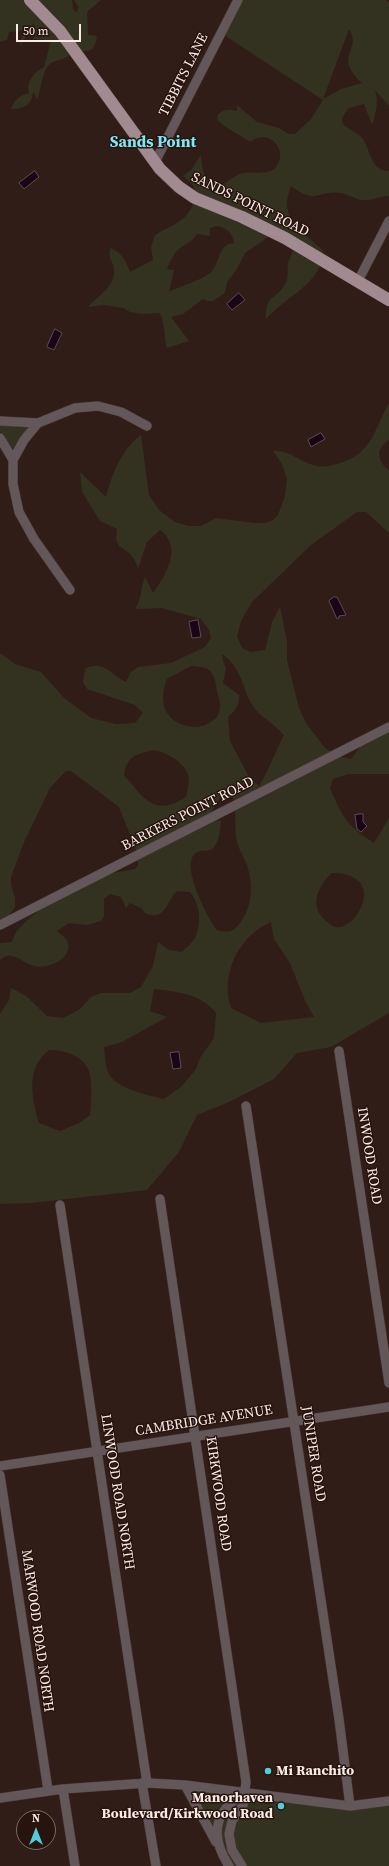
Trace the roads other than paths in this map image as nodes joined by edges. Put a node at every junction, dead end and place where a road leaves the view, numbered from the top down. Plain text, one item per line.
1 (30, 0) edge
2 (238, 0) edge
3 (155, 162) junction
4 (389, 221) edge
5 (358, 281) junction
6 (389, 300) edge
7 (0, 421) edge
8 (38, 423) junction
9 (147, 426) dead end
10 (0, 438) edge
11 (13, 460) junction
12 (70, 590) dead end
13 (389, 727) edge
14 (0, 925) edge
15 (339, 1051) dead end
16 (246, 1106) dead end
17 (160, 1199) dead end
18 (60, 1205) dead end
19 (389, 1383) edge
20 (389, 1407) edge
21 (294, 1422) junction
22 (196, 1437) junction
23 (97, 1452) junction
24 (0, 1466) edge
25 (0, 1475) edge
26 (145, 1783) junction
27 (185, 1785) junction
28 (63, 1788) junction
29 (48, 1790) junction
30 (245, 1793) junction
31 (0, 1798) edge
32 (389, 1801) edge
33 (350, 1806) junction
34 (223, 1857) junction
35 (75, 1866) edge
36 (156, 1866) edge
37 (229, 1866) edge
38 (242, 1866) edge

1 - 3 main road, SANDS POINT ROAD
2 - 3 street, TIBBITS LANE
3 - 5 main road, SANDS POINT ROAD
4 - 5 street
5 - 6 main road, SANDS POINT ROAD
7 - 8 street
8 - 9 street
8 - 11 street
10 - 11 street
11 - 12 street
13 - 14 street, BARKERS POINT ROAD
15 - 19 street, INWOOD ROAD
16 - 21 street, JUNIPER ROAD
17 - 22 street, KIRKWOOD ROAD
18 - 23 street, LINWOOD ROAD NORTH
20 - 21 street, CAMBRIDGE AVENUE
21 - 22 street, CAMBRIDGE AVENUE
21 - 33 street, JUNIPER ROAD
22 - 23 street, CAMBRIDGE AVENUE
22 - 30 street, KIRKWOOD ROAD
23 - 24 street, CAMBRIDGE AVENUE
23 - 26 street, LINWOOD ROAD NORTH
25 - 29 street, MARWOOD ROAD NORTH
26 - 27 street
26 - 28 street
26 - 36 street, LINWOOD ROAD NORTH
27 - 30 street
27 - 34 street
28 - 29 street
28 - 35 street
29 - 31 street
30 - 33 street
30 - 34 street
30 - 38 street
32 - 33 street
34 - 37 street

